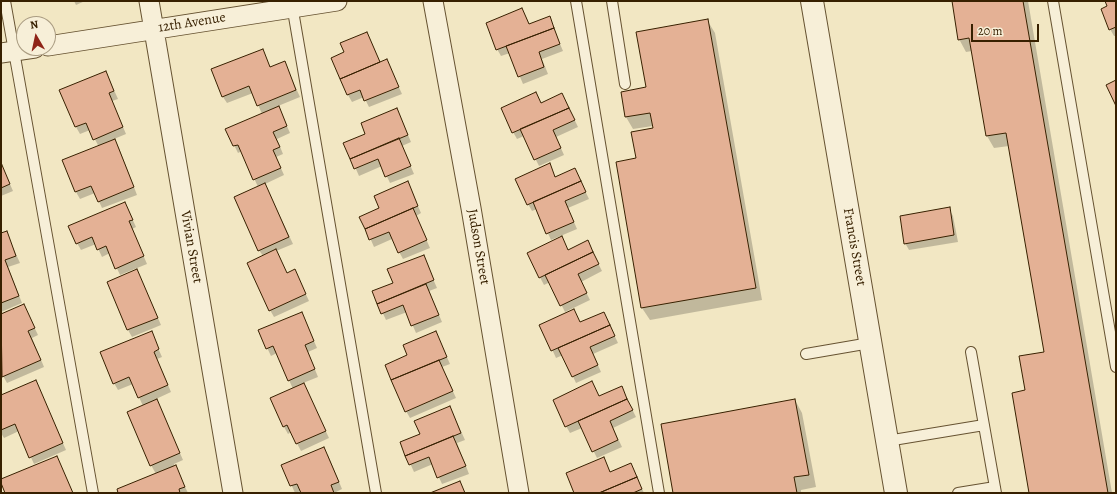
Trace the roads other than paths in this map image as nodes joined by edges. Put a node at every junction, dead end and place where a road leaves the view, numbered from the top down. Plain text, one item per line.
1 (5, 1) edge
2 (149, 1) edge
3 (337, 1) edge
4 (433, 1) edge
5 (576, 1) edge
6 (612, 1) edge
7 (812, 1) edge
8 (1053, 1) edge
9 (292, 4) edge
10 (154, 29) junction
11 (56, 45) edge
12 (8, 52) edge
13 (625, 84) dead end
14 (870, 343) junction
15 (971, 352) dead end
16 (806, 354) dead end
17 (1116, 367) edge
18 (984, 425) junction
19 (887, 441) junction
20 (996, 490) edge
21 (93, 493) edge
22 (233, 493) edge
23 (376, 493) edge
24 (519, 493) edge
25 (659, 493) edge
26 (896, 493) edge
27 (958, 493) edge

1 - 12 lane
2 - 10 street, Vivian Street
3 - 9 street, 12th Avenue
4 - 24 street, Judson Street
5 - 25 lane
6 - 13 lane
7 - 14 street, Francis Street
8 - 17 lane
9 - 10 street, 12th Avenue
9 - 23 lane
10 - 11 street, 12th Avenue
10 - 22 street, Vivian Street
12 - 21 lane
14 - 16 lane
14 - 19 street, Francis Street
15 - 18 lane
18 - 19 lane
18 - 20 lane
19 - 26 street, Francis Street
20 - 27 lane

